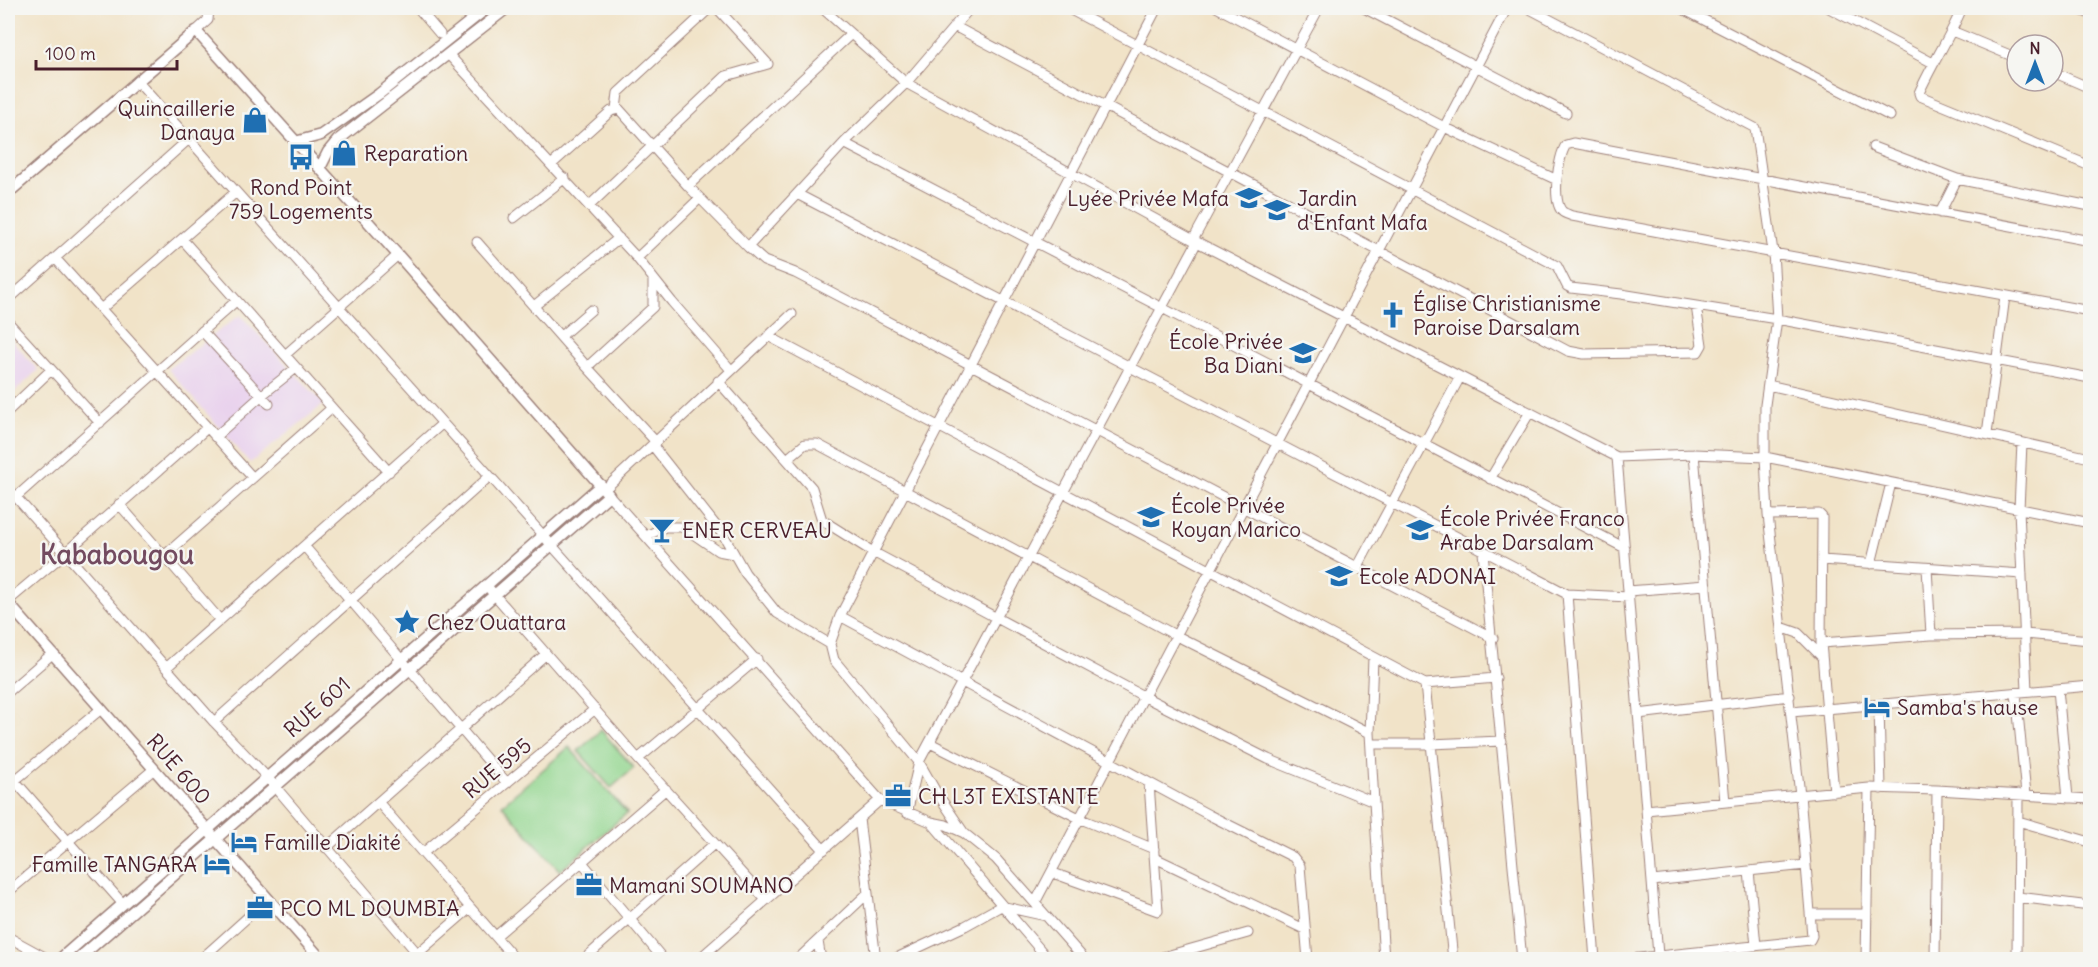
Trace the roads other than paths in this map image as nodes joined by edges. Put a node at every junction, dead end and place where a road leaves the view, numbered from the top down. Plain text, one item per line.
1 (209, 8) edge
2 (418, 8) edge
3 (487, 8) edge
4 (507, 8) edge
5 (710, 8) edge
6 (717, 8) edge
7 (822, 8) edge
8 (970, 8) edge
9 (1066, 8) edge
10 (1157, 8) edge
11 (1218, 8) edge
12 (1319, 8) edge
13 (1364, 8) edge
14 (1507, 8) edge
15 (1528, 8) edge
16 (1681, 8) edge
17 (1828, 8) edge
18 (1962, 8) edge
19 (2075, 8) edge
20 (2091, 14) edge
21 (954, 26) junction
22 (196, 31) junction
23 (1952, 31) junction
24 (440, 34) dead end
25 (851, 34) junction
26 (1137, 45) junction
27 (1296, 49) junction
28 (2005, 53) edge
29 (448, 54) junction
30 (1933, 63) junction
31 (1476, 66) junction
32 (2065, 77) edge
33 (137, 81) junction
34 (906, 83) junction
35 (2091, 88) edge
36 (1106, 106) junction
37 (616, 109) junction
38 (1263, 111) junction
39 (1566, 113) dead end
40 (1890, 116) dead end
41 (1444, 127) junction
42 (189, 139) junction
43 (295, 142) junction
44 (844, 143) junction
45 (653, 146) junction
46 (1873, 147) dead end
47 (551, 165) junction
48 (2091, 166) edge
49 (320, 168) junction
50 (1230, 171) junction
51 (1071, 172) junction
52 (565, 178) junction
53 (1957, 179) junction
54 (1557, 180) junction
55 (1762, 180) junction
56 (688, 186) junction
57 (1412, 189) junction
58 (236, 192) junction
59 (8, 194) edge
60 (797, 194) junction
61 (700, 198) junction
62 (589, 206) junction
63 (2091, 206) edge
64 (1940, 213) junction
65 (514, 218) dead end
66 (619, 238) junction
67 (182, 239) junction
68 (1195, 241) junction
69 (2091, 241) edge
70 (477, 242) dead end
71 (1035, 242) junction
72 (748, 247) junction
73 (1379, 250) junction
74 (1773, 252) junction
75 (398, 255) junction
76 (55, 258) junction
77 (637, 258) junction
78 (653, 278) junction
79 (2005, 296) junction
80 (8, 300) edge
81 (236, 302) junction
82 (1003, 302) junction
83 (534, 306) junction
84 (1695, 306) junction
85 (339, 307) junction
86 (1162, 308) junction
87 (101, 309) junction
88 (591, 310) dead end
89 (2091, 311) edge
90 (792, 314) dead end
91 (1344, 317) junction
92 (1777, 319) junction
93 (8, 322) edge
94 (202, 332) junction
95 (561, 336) junction
96 (768, 336) junction
97 (285, 356) junction
98 (1997, 362) junction
99 (971, 364) junction
100 (587, 367) junction
101 (296, 368) junction
102 (1130, 368) junction
103 (51, 370) junction
104 (731, 370) junction
105 (156, 371) junction
106 (1460, 377) junction
107 (2091, 378) edge
108 (718, 381) junction
109 (1309, 385) junction
110 (1768, 386) junction
111 (262, 395) junction
112 (269, 404) dead end
113 (332, 408) junction
114 (8, 411) edge
115 (1530, 412) junction
116 (99, 423) junction
117 (443, 423) junction
118 (938, 427) junction
119 (207, 428) junction
120 (1096, 430) junction
121 (1987, 434) junction
122 (216, 436) junction
123 (2022, 443) junction
124 (654, 444) junction
125 (1423, 444) junction
126 (1278, 445) junction
127 (1694, 454) junction
128 (1617, 457) junction
129 (1765, 457) junction
130 (2091, 458) edge
131 (787, 459) junction
132 (389, 472) junction
133 (490, 476) junction
134 (253, 478) junction
135 (1490, 479) junction
136 (1891, 483) junction
137 (8, 488) edge
138 (605, 490) junction
139 (904, 492) junction
140 (1063, 493) junction
141 (16, 497) junction
142 (118, 504) junction
143 (1390, 504) junction
144 (1244, 508) junction
145 (2019, 509) junction
146 (1768, 514) junction
147 (2091, 523) edge
148 (543, 536) junction
149 (646, 536) junction
150 (552, 545) junction
151 (305, 547) junction
152 (1625, 548) junction
153 (873, 552) junction
154 (1484, 552) junction
155 (65, 553) junction
156 (734, 554) junction
157 (164, 556) junction
158 (1029, 557) junction
159 (1822, 560) junction
160 (1871, 564) junction
161 (1357, 568) junction
162 (1927, 568) junction
163 (1211, 571) junction
164 (2022, 574) junction
165 (486, 585) junction
166 (1706, 585) junction
167 (1567, 594) junction
168 (1628, 594) junction
169 (495, 595) junction
170 (350, 600) junction
171 (8, 602) edge
172 (840, 616) junction
173 (996, 618) junction
174 (220, 620) junction
175 (1781, 627) junction
176 (2025, 634) junction
177 (1930, 635) junction
178 (1177, 636) junction
179 (1492, 638) junction
180 (2091, 640) edge
181 (1821, 643) junction
182 (830, 644) junction
183 (52, 654) junction
184 (546, 654) junction
185 (1822, 657) junction
186 (1373, 658) junction
187 (402, 659) junction
188 (757, 659) junction
189 (166, 668) junction
190 (410, 669) junction
191 (1496, 678) junction
192 (962, 682) junction
193 (1425, 684) junction
194 (2091, 686) edge
195 (2058, 688) junction
196 (2027, 691) junction
197 (8, 692) edge
198 (2016, 693) junction
199 (1790, 696) junction
200 (1145, 697) junction
201 (1716, 705) junction
202 (1879, 705) junction
203 (1828, 708) junction
204 (100, 709) junction
205 (595, 709) junction
206 (698, 709) junction
207 (1791, 712) junction
208 (1638, 714) junction
209 (214, 722) junction
210 (462, 729) junction
211 (1370, 733) junction
212 (1502, 741) junction
213 (930, 742) junction
214 (1371, 744) junction
215 (1430, 744) junction
216 (638, 759) junction
217 (919, 762) junction
218 (1111, 762) junction
219 (154, 770) junction
220 (267, 777) junction
221 (10, 780) edge
222 (507, 783) junction
223 (1149, 783) junction
224 (275, 787) junction
225 (666, 789) junction
226 (1869, 789) junction
227 (1881, 789) junction
228 (1938, 790) junction
229 (1834, 792) junction
230 (2022, 794) junction
231 (1800, 795) junction
232 (2068, 798) junction
233 (2091, 799) edge
234 (880, 800) junction
235 (1374, 802) junction
236 (1725, 802) junction
237 (379, 803) junction
238 (1646, 810) junction
239 (907, 813) junction
240 (859, 819) junction
241 (1082, 819) junction
242 (2018, 821) junction
243 (931, 822) junction
244 (207, 830) junction
245 (964, 834) junction
246 (215, 839) junction
247 (68, 842) junction
248 (2091, 842) edge
249 (714, 844) junction
250 (326, 848) junction
251 (824, 850) junction
252 (423, 854) junction
253 (1155, 854) junction
254 (580, 861) junction
255 (1806, 865) junction
256 (1749, 871) junction
257 (1053, 873) junction
258 (1652, 881) junction
259 (8, 892) edge
260 (867, 894) junction
261 (2018, 897) junction
262 (268, 899) junction
263 (766, 900) junction
264 (1035, 903) junction
265 (123, 904) junction
266 (1001, 906) junction
267 (2091, 906) edge
268 (470, 908) junction
269 (1811, 914) junction
270 (1867, 914) junction
271 (1046, 916) junction
272 (629, 918) junction
273 (1304, 929) junction
274 (1248, 933) dead end
275 (495, 936) junction
276 (8, 937) edge
277 (819, 941) junction
278 (1756, 946) junction
279 (1658, 955) junction
280 (207, 957) edge
281 (417, 957) edge
282 (2017, 959) edge
283 (50, 960) edge
284 (59, 960) edge
285 (77, 960) edge
286 (322, 960) edge
287 (516, 960) edge
288 (583, 960) edge
289 (664, 960) edge
290 (698, 960) edge
291 (797, 960) edge
292 (820, 960) edge
293 (876, 960) edge
294 (892, 960) edge
295 (1049, 960) edge
296 (1084, 960) edge
297 (1152, 960) edge
298 (1308, 960) edge
299 (1384, 960) edge
300 (1453, 960) edge
301 (1522, 960) edge
302 (1595, 960) edge
303 (1620, 960) edge
304 (1866, 960) edge
305 (1935, 960) edge
306 (1974, 960) edge

1 - 22 street
2 - 24 street
3 - 43 street
4 - 29 street
5 - 37 street
6 - 45 street
7 - 25 street
8 - 21 street
9 - 26 street
10 - 26 street
11 - 27 street
12 - 27 street
13 - 31 street
14 - 31 street
15 - 55 street
16 - 40 street
17 - 30 street
18 - 23 street
19 - 20 street
21 - 34 street
21 - 36 street
22 - 33 street
22 - 43 street
23 - 28 street
23 - 30 street
25 - 34 street
25 - 56 street
26 - 36 street
26 - 38 street
27 - 38 street
27 - 41 street
29 - 47 street
29 - 49 street
30 - 48 street
31 - 39 street
31 - 41 street
32 - 35 street
33 - 42 street
33 - 59 street
34 - 44 street
34 - 51 street
36 - 50 street
36 - 51 street
37 - 45 street
37 - 47 street
38 - 50 street
38 - 57 street
41 - 54 street
41 - 57 street
42 - 58 street
42 - 76 street
43 - 49 street
44 - 60 street
44 - 71 street
45 - 56 street
45 - 62 street
46 - 53 street
47 - 52 street
49 - 75 street
50 - 68 street
50 - 73 street
51 - 68 street
51 - 71 street
52 - 62 street
52 - 65 street
53 - 63 street
53 - 64 street
54 - 55 street
54 - 74 street
55 - 64 street
55 - 74 street
56 - 61 street
57 - 73 street
57 - 84 street
58 - 67 street
58 - 85 street
60 - 72 street
60 - 82 street
61 - 72 street
61 - 77 street
62 - 66 street
64 - 69 street
66 - 77 street
66 - 83 street
67 - 81 street
67 - 87 street
68 - 86 street
68 - 91 street
70 - 83 street
71 - 82 street
71 - 86 street
72 - 99 street
73 - 84 street
73 - 91 street
74 - 79 street
74 - 92 street
75 - 85 street
75 - 138 street
76 - 80 street
76 - 87 street
77 - 78 street
78 - 100 street
78 - 104 street
79 - 89 street
79 - 98 street
81 - 94 street
81 - 97 street
82 - 99 street
82 - 102 street
83 - 95 street
84 - 92 street
85 - 97 street
85 - 117 street
86 - 102 street
86 - 109 street
87 - 105 street
88 - 95 street
90 - 96 street
91 - 106 street
91 - 109 street
92 - 98 street
92 - 110 street
93 - 103 street
94 - 105 street
94 - 111 street
95 - 100 street
96 - 104 street
96 - 118 street
97 - 101 street
98 - 107 street
98 - 121 street
99 - 118 street
99 - 120 street
100 - 124 street
101 - 111 street
101 - 113 street
102 - 120 street
102 - 126 street
103 - 114 street
103 - 116 street
104 - 108 street
105 - 116 street
105 - 119 street
106 - 115 street
106 - 125 street
108 - 124 street
108 - 131 street
109 - 125 street
109 - 126 street
110 - 121 street
110 - 129 street
111 - 112 street
111 - 122 street
113 - 132 street
113 - 134 street
115 - 128 street
115 - 135 street
116 - 141 street
117 - 132 street
117 - 133 street
118 - 139 street
118 - 140 street
119 - 122 street
119 - 142 street
120 - 140 street
120 - 144 street
121 - 123 street
122 - 134 street
123 - 130 street
123 - 145 street
124 - 138 street
124 - 156 street
125 - 135 street
125 - 143 street
126 - 143 street
126 - 144 street
127 - 128 street
127 - 129 street
127 - 166 street
128 - 152 street
129 - 136 street
129 - 146 street
131 - 139 street
131 - 153 street
132 - 151 street
133 - 148 street
133 - 170 street
134 - 157 street
135 - 152 street
136 - 145 street
136 - 160 street
137 - 141 street
138 - 148 street, RUE 601
138 - 149 street
138 - 150 street, RUE 601
139 - 153 street
139 - 158 street
140 - 158 street
140 - 163 street
141 - 155 street
142 - 155 street
142 - 157 street
143 - 154 street
143 - 161 street
144 - 161 street
144 - 163 street
145 - 147 street
145 - 164 street
146 - 159 street
146 - 175 street
148 - 150 street
148 - 165 street, RUE 601
149 - 156 street
149 - 188 street
150 - 169 street, RUE 601
150 - 206 street
151 - 170 street
151 - 174 street
152 - 168 street
153 - 172 street
153 - 173 street
154 - 167 street
154 - 179 street
155 - 171 street
155 - 189 street
156 - 182 street
157 - 174 street
158 - 173 street
158 - 178 street
159 - 160 street
159 - 181 street
160 - 162 street
161 - 179 street
162 - 164 street
162 - 177 street
163 - 178 street
163 - 186 street
164 - 176 street
165 - 169 street
165 - 187 street, RUE 601
166 - 168 street
166 - 201 street
167 - 168 street
167 - 302 street
168 - 208 street
169 - 184 street
169 - 190 street, RUE 601
170 - 187 street
170 - 209 street
171 - 183 street, RUE 600
172 - 182 street
172 - 192 street
173 - 192 street
173 - 200 street
174 - 189 street
175 - 185 street
175 - 199 street
176 - 177 street
176 - 180 street
176 - 196 street
177 - 181 street
178 - 200 street
178 - 211 street
179 - 191 street
181 - 185 street
182 - 217 street
183 - 197 street
183 - 204 street, RUE 600
184 - 205 street
184 - 210 street
185 - 203 street
186 - 193 street
186 - 211 street
187 - 190 street
187 - 220 street, RUE 601
188 - 206 street
188 - 234 street
189 - 209 street
190 - 210 street
190 - 224 street, RUE 601
191 - 193 street
191 - 212 street
192 - 213 street
192 - 218 street
193 - 215 street
194 - 195 street
195 - 196 street
195 - 232 street
196 - 198 street
198 - 202 street
198 - 230 street
199 - 201 street
199 - 207 street
200 - 218 street
200 - 235 street
201 - 208 street
201 - 236 street
202 - 203 street
202 - 227 street
203 - 207 street
203 - 229 street
204 - 219 street, RUE 600
204 - 221 street
205 - 216 street
205 - 222 street, RUE 595
206 - 216 street
206 - 251 street
207 - 231 street
208 - 238 street
209 - 220 street
210 - 222 street
210 - 237 street
211 - 214 street
212 - 215 street
212 - 301 street
213 - 217 street
213 - 241 street
214 - 215 street
214 - 235 street
215 - 300 street
216 - 225 street
217 - 239 street
217 - 245 street
218 - 223 street
218 - 241 street
219 - 244 street, RUE 600
219 - 247 street
220 - 224 street
220 - 244 street, RUE 601
221 - 247 street
222 - 252 street, RUE 595
223 - 253 street
223 - 273 street
224 - 246 street, RUE 601
224 - 250 street
225 - 249 street
225 - 254 street
226 - 227 street
226 - 229 street
226 - 270 street
227 - 228 street
228 - 230 street
228 - 305 street
229 - 231 street
230 - 232 street
230 - 242 street
231 - 236 street
231 - 255 street
232 - 233 street
234 - 239 street
234 - 240 street
235 - 299 street
236 - 238 street
237 - 250 street
237 - 252 street
238 - 258 street
239 - 243 street
240 - 251 street
240 - 260 street
241 - 253 street
241 - 257 street
242 - 248 street
242 - 261 street
243 - 245 street
243 - 266 street
244 - 246 street, RUE 600
244 - 265 street, RUE 601
245 - 264 street
246 - 262 street, RUE 600
246 - 285 street, RUE 601
247 - 259 street
247 - 265 street
249 - 263 street
249 - 272 street
250 - 281 street
251 - 263 street
252 - 268 street
253 - 257 street
253 - 273 street
254 - 272 street
254 - 275 street
255 - 256 street
255 - 269 street
256 - 258 street
256 - 278 street
257 - 264 street
258 - 279 street
260 - 277 street
260 - 293 street
261 - 267 street
261 - 282 street
262 - 280 street
262 - 286 street, RUE 600
263 - 290 street
264 - 271 street
265 - 284 street, RUE 601
266 - 271 street
266 - 294 street
266 - 295 street
268 - 275 street
268 - 281 street
269 - 270 street
269 - 278 street
270 - 304 street
271 - 296 street
272 - 288 street
272 - 289 street
273 - 298 street
274 - 297 street
275 - 287 street
276 - 283 street
277 - 291 street
277 - 292 street
278 - 279 street
279 - 303 street
282 - 306 street

